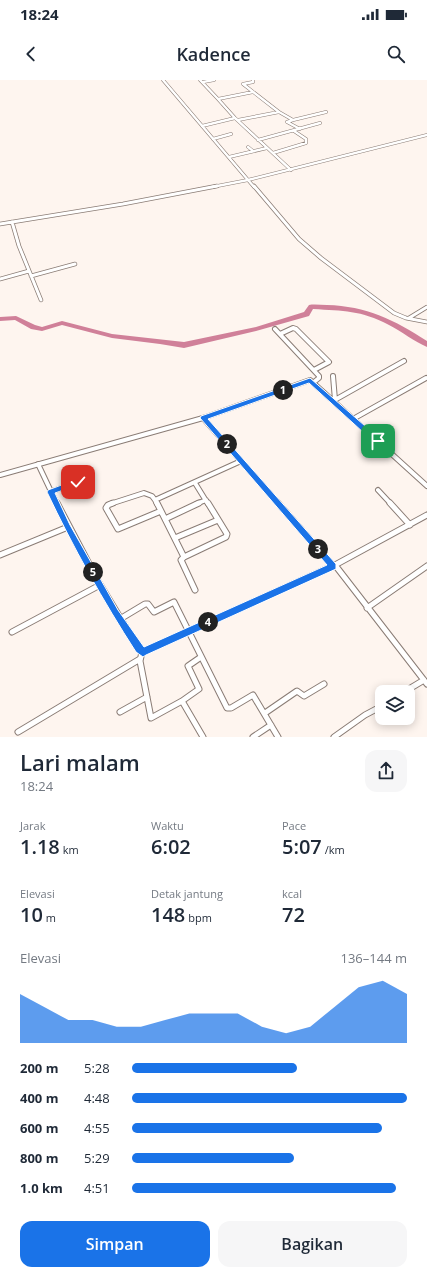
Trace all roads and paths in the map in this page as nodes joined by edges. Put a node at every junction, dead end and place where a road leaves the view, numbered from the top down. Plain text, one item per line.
1 (163, 80) edge
2 (214, 80) edge
3 (253, 80) edge
4 (202, 81) edge
5 (254, 92) junction
6 (218, 99) junction
7 (279, 112) junction
8 (326, 112) dead end
9 (236, 119) junction
10 (293, 120) junction
11 (320, 123) dead end
12 (202, 126) junction
13 (300, 129) junction
14 (294, 130) junction
15 (231, 134) dead end
16 (427, 135) edge
17 (213, 139) junction
18 (258, 140) junction
19 (248, 147) dead end
20 (267, 148) junction
21 (253, 151) junction
22 (273, 153) junction
23 (229, 157) junction
24 (291, 170) junction
25 (248, 180) junction
26 (12, 222) junction
27 (0, 224) edge
28 (75, 264) dead end
29 (29, 271) junction
30 (31, 276) junction
31 (0, 279) edge
32 (41, 300) dead end
33 (427, 308) edge
34 (409, 318) junction
35 (427, 322) edge
36 (275, 329) dead end
37 (280, 334) junction
38 (404, 361) dead end
39 (314, 370) junction
40 (333, 376) dead end
41 (426, 378) edge
42 (314, 382) junction
43 (334, 400) junction
44 (203, 418) junction
45 (353, 419) junction
46 (241, 461) junction
47 (38, 464) junction
48 (0, 475) edge
49 (78, 482) dead end
50 (195, 483) junction
51 (427, 486) edge
52 (378, 490) dead end
53 (50, 492) junction
54 (155, 500) junction
55 (206, 500) junction
56 (160, 511) junction
57 (427, 515) edge
58 (165, 519) junction
59 (218, 520) junction
60 (410, 525) junction
61 (68, 527) junction
62 (175, 538) junction
63 (0, 555) edge
64 (184, 558) junction
65 (334, 566) junction
66 (427, 566) edge
67 (100, 585) junction
68 (195, 590) dead end
69 (367, 608) junction
70 (120, 619) junction
71 (188, 630) junction
72 (12, 632) dead end
73 (142, 652) junction
74 (201, 657) junction
75 (140, 659) junction
76 (426, 682) edge
77 (324, 684) dead end
78 (415, 687) edge
79 (147, 697) junction
80 (182, 701) junction
81 (375, 710) edge
82 (120, 712) dead end
83 (265, 713) junction
84 (271, 725) junction
85 (18, 732) dead end
86 (203, 737) edge
87 (253, 737) edge
88 (278, 737) edge
89 (334, 737) edge

1 - 12 street
2 - 4 street
3 - 5 street
4 - 6 street
5 - 6 street
5 - 7 street
6 - 9 street
7 - 9 street
7 - 10 street
8 - 10 street
9 - 12 street
9 - 18 street
10 - 13 street
11 - 13 street
12 - 17 street
13 - 14 street
14 - 18 street
14 - 22 street
15 - 17 street
16 - 24 street
17 - 23 street
18 - 20 street
19 - 21 street
20 - 21 street
20 - 22 street
21 - 23 street
22 - 24 street
23 - 25 street
24 - 25 street
25 - 26 street
25 - 34 street
26 - 27 street
26 - 29 street
28 - 30 street
29 - 30 street
29 - 31 street
30 - 32 street
33 - 34 street
34 - 35 street
36 - 37 street
37 - 39 street
37 - 39 street
38 - 43 street
39 - 42 street
40 - 43 street
41 - 45 street
42 - 43 street
42 - 44 street
43 - 45 street
44 - 46 street
44 - 47 street
45 - 51 street
46 - 50 street
46 - 65 street
47 - 48 street
47 - 53 street
49 - 53 street
50 - 54 street
50 - 55 street
52 - 60 street
53 - 61 street
54 - 56 street
54 - 56 street
55 - 58 street
55 - 59 street
56 - 58 street
57 - 60 street
58 - 62 street
59 - 62 street
59 - 64 street
60 - 65 street
61 - 63 street
61 - 67 street
62 - 64 street
64 - 68 street
65 - 69 street
65 - 71 street
66 - 69 street
67 - 70 street
67 - 72 street
69 - 76 street
70 - 71 street
70 - 73 street
71 - 73 street
71 - 74 street
73 - 75 street
74 - 80 street
74 - 83 street
75 - 79 street
75 - 85 street
76 - 78 street
77 - 83 street
79 - 80 street
79 - 82 street
80 - 86 street
81 - 89 street
83 - 84 street
84 - 87 street
84 - 88 street

